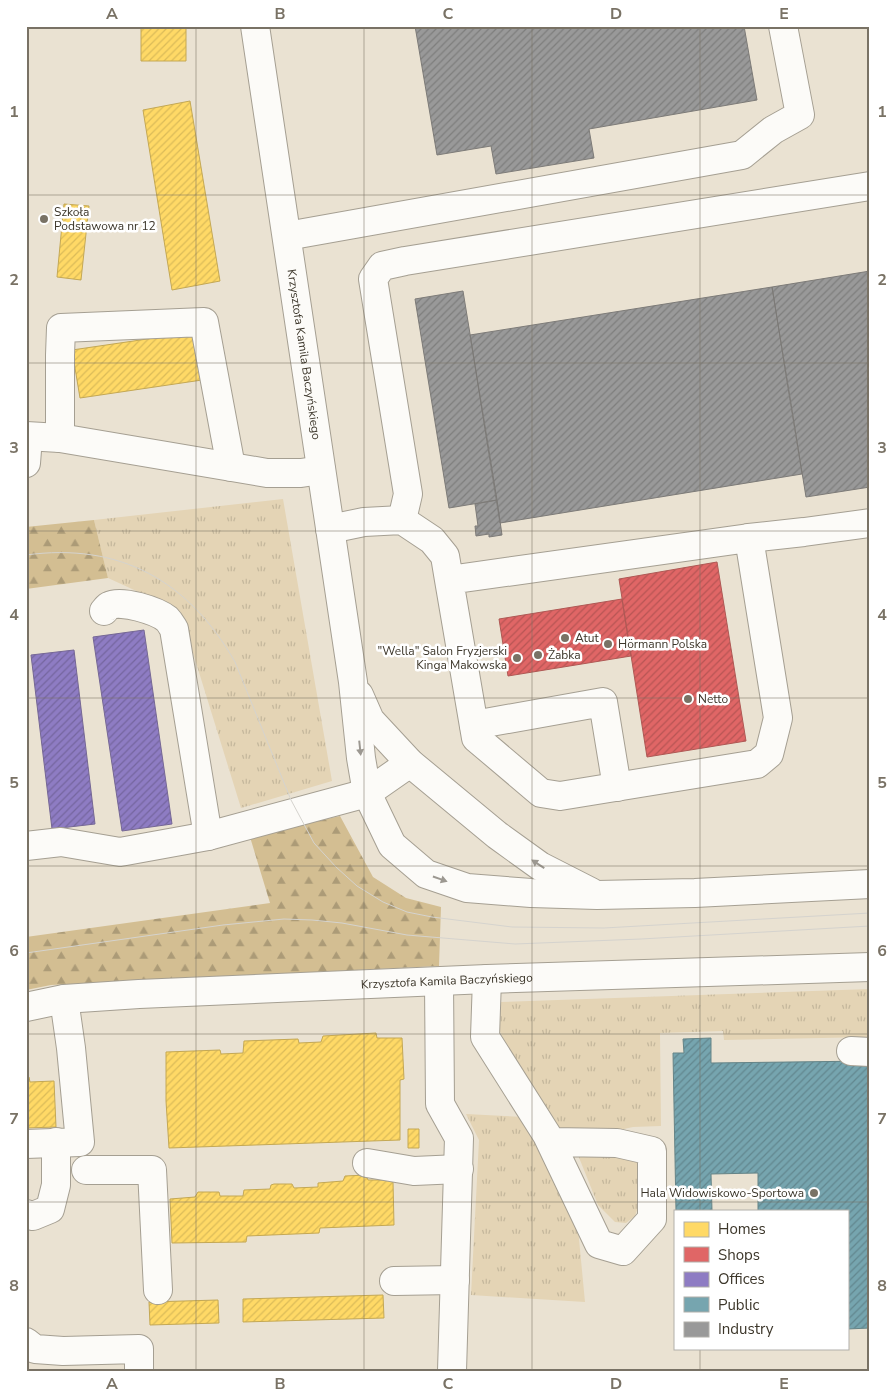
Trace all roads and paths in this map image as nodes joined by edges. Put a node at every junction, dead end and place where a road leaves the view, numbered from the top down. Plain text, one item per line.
1 (255, 26) edge
2 (783, 26) edge
3 (870, 186) edge
4 (287, 236) junction
5 (60, 438) junction
6 (27, 445) edge
7 (231, 466) junction
8 (321, 470) junction
9 (402, 520) junction
10 (870, 523) edge
11 (330, 529) junction
12 (749, 538) junction
13 (449, 580) junction
14 (104, 611) dead end
15 (353, 682) junction
16 (474, 725) junction
17 (410, 763) junction
18 (617, 786) junction
19 (368, 793) junction
20 (208, 836) junction
21 (26, 846) edge
22 (870, 884) edge
23 (597, 895) junction
24 (870, 967) edge
25 (487, 979) junction
26 (439, 982) junction
27 (64, 999) junction
28 (26, 1007) edge
29 (56, 1142) junction
30 (551, 1142) junction
31 (26, 1144) edge
32 (368, 1163) dead end
33 (459, 1169) junction
34 (86, 1170) dead end
35 (26, 1214) edge
36 (455, 1280) junction
37 (394, 1281) dead end
38 (158, 1290) dead end
39 (26, 1342) edge
40 (139, 1371) edge
41 (452, 1371) edge

1 - 4 street, Krzysztofa Kamila Baczyńskiego
2 - 4 street
3 - 9 street
4 - 8 street, Krzysztofa Kamila Baczyńskiego
5 - 6 street
5 - 7 street
5 - 7 street
7 - 8 street
8 - 11 street, Krzysztofa Kamila Baczyńskiego
9 - 11 street
9 - 13 street
10 - 12 street
11 - 15 street, Krzysztofa Kamila Baczyńskiego
12 - 13 street
12 - 18 street
13 - 16 street
14 - 20 street
15 - 17 street, Krzysztofa Kamila Baczyńskiego
15 -> 19 street, Krzysztofa Kamila Baczyńskiego
16 - 18 street
16 - 18 street
17 - 19 street
23 -> 17 street, Krzysztofa Kamila Baczyńskiego
19 - 20 street
19 -> 23 street, Krzysztofa Kamila Baczyńskiego
20 - 21 street
22 - 23 street, Krzysztofa Kamila Baczyńskiego
24 - 25 street, Krzysztofa Kamila Baczyńskiego
25 - 26 street, Krzysztofa Kamila Baczyńskiego
25 - 30 street
26 - 27 street, Krzysztofa Kamila Baczyńskiego
26 - 33 street
27 - 28 street, Krzysztofa Kamila Baczyńskiego
27 - 29 street
29 - 31 street
29 - 35 street
30 - 30 street
32 - 33 street
33 - 36 street
34 - 38 street
36 - 37 street
36 - 41 street
39 - 40 street

